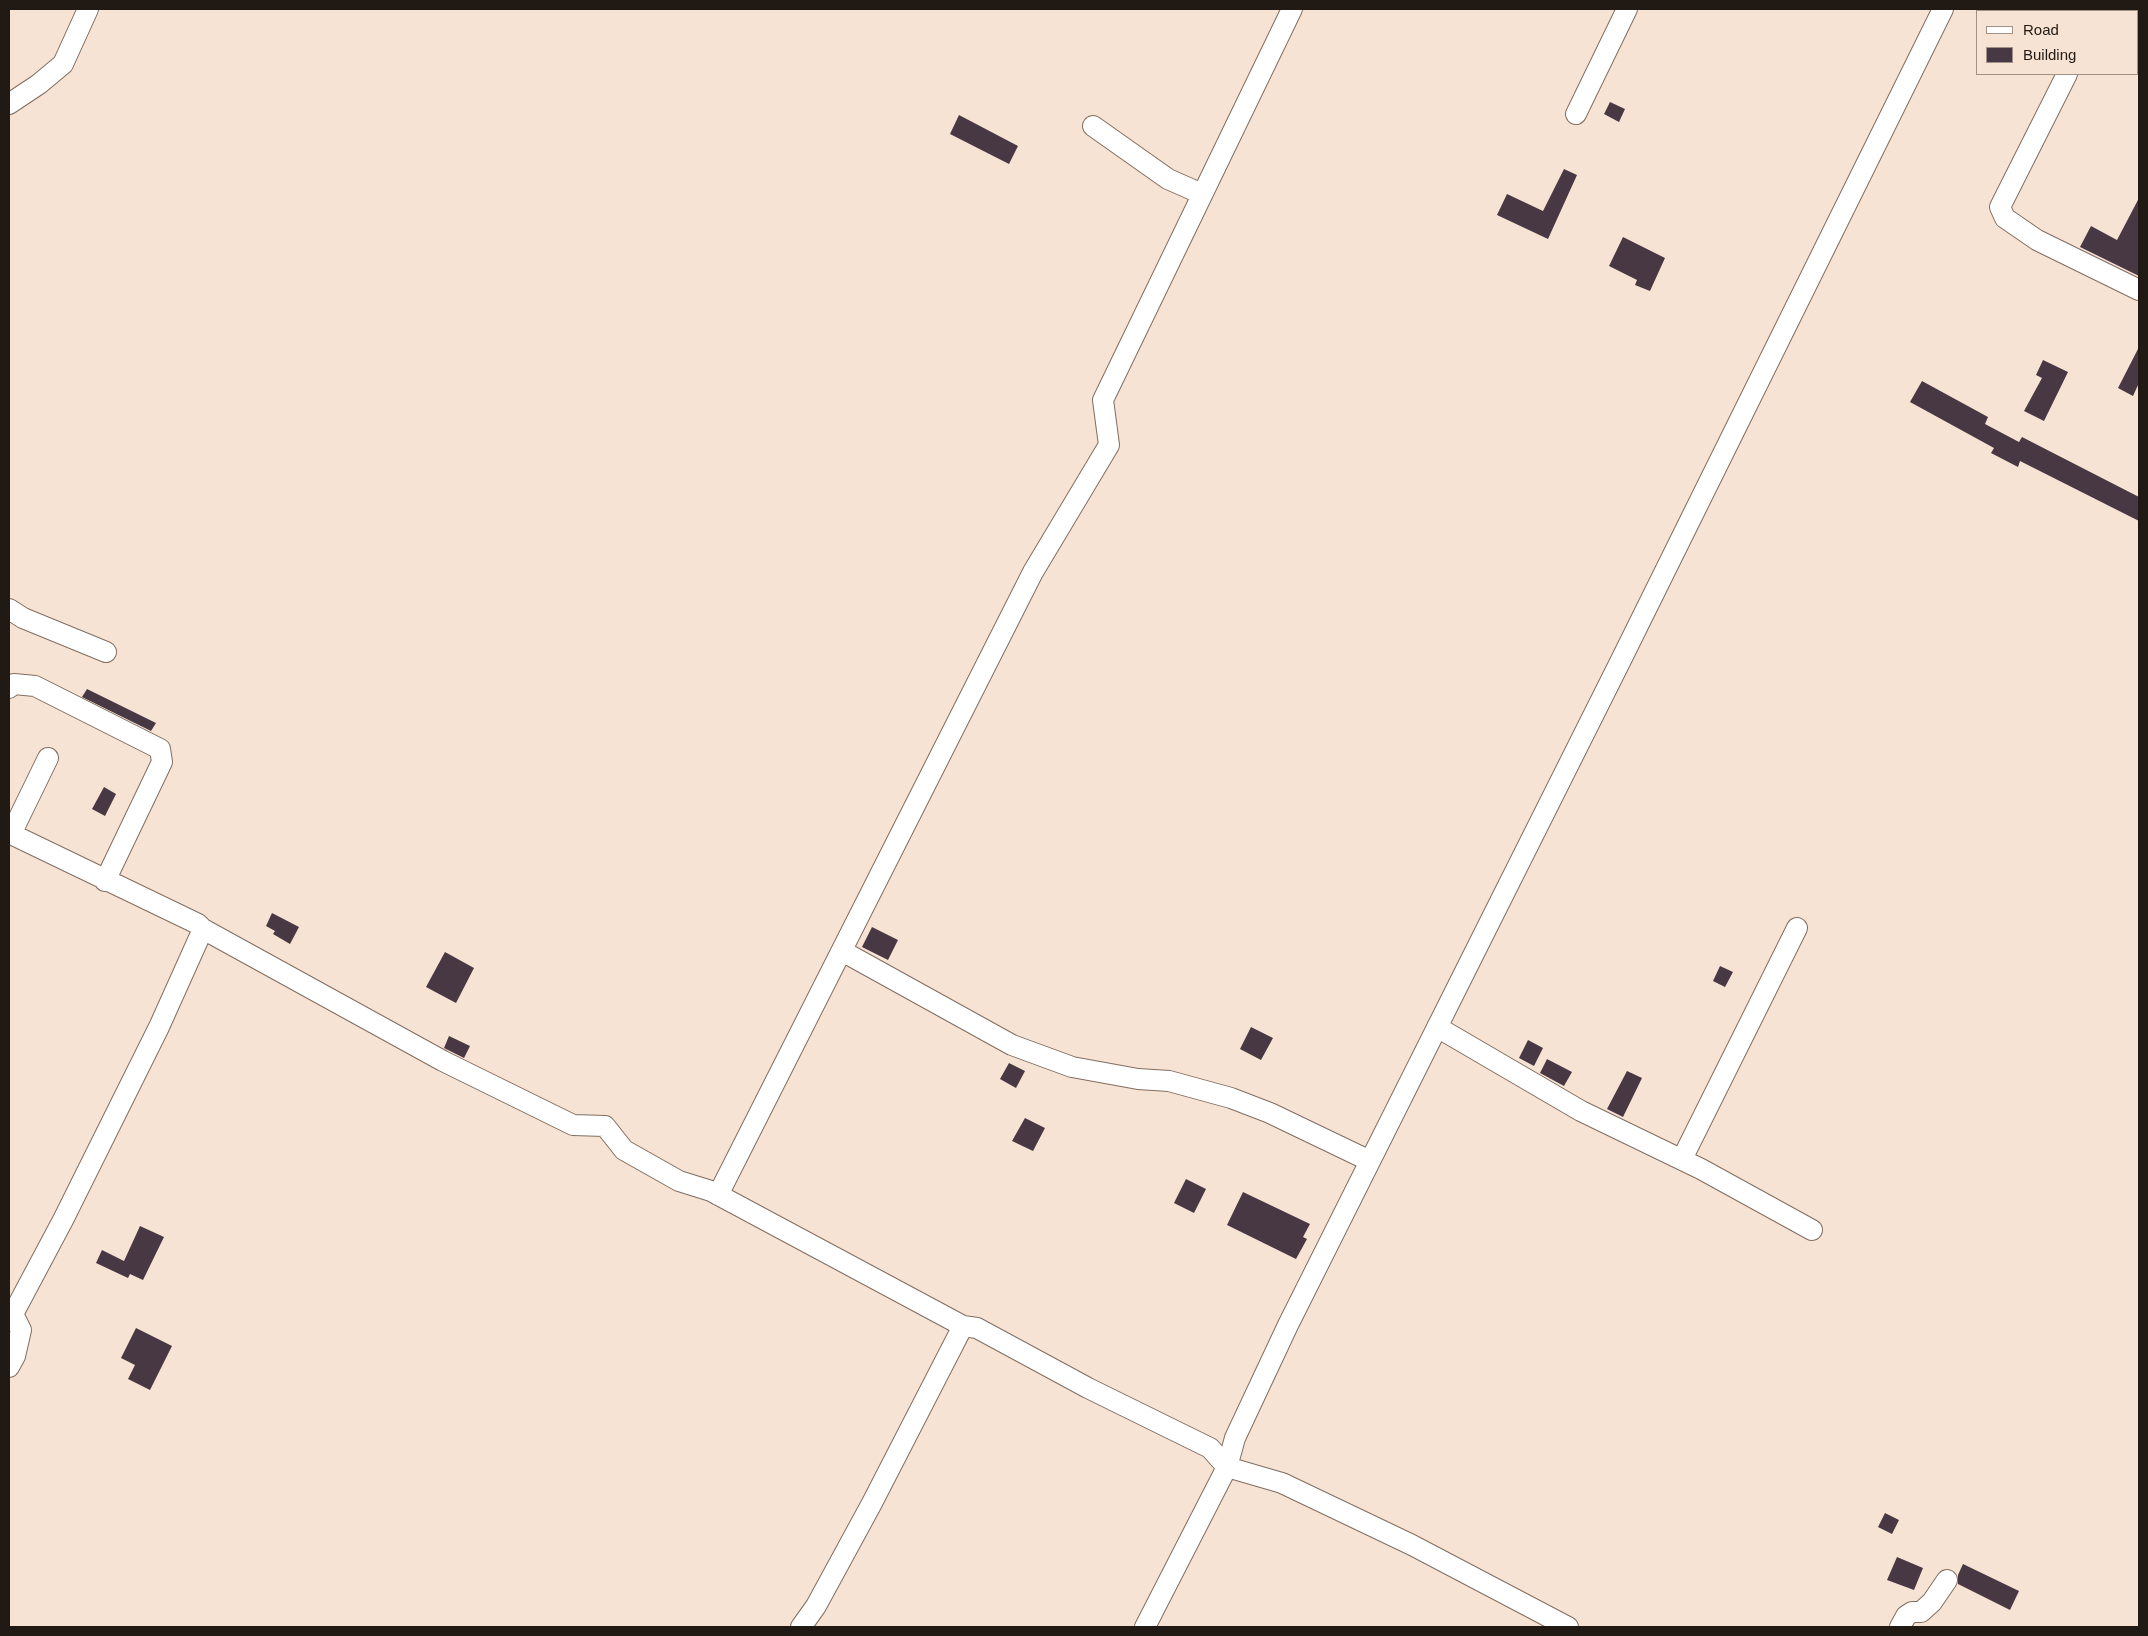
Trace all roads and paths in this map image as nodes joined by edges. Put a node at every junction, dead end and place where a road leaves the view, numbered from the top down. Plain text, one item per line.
1 (88, 9) edge
2 (1292, 9) edge
3 (1627, 9) edge
4 (1943, 9) edge
5 (2066, 75) edge
6 (9, 104) edge
7 (1576, 114) dead end
8 (1093, 126) dead end
9 (1202, 194) junction
10 (2139, 290) edge
11 (9, 609) edge
12 (106, 652) dead end
13 (9, 688) edge
14 (48, 758) dead end
15 (10, 834) edge
16 (105, 881) junction
17 (1797, 928) dead end
18 (203, 929) junction
19 (842, 951) junction
20 (1437, 1027) junction
21 (1682, 1159) junction
22 (1370, 1161) junction
23 (718, 1195) junction
24 (1812, 1230) dead end
25 (963, 1326) junction
26 (9, 1367) edge
27 (1227, 1466) junction
28 (1947, 1580) dead end
29 (801, 1627) edge
30 (1144, 1627) edge
31 (1568, 1627) edge
32 (1900, 1627) edge

1 - 6 street
2 - 9 street
3 - 7 street
4 - 20 street
5 - 10 street
8 - 9 street
9 - 19 street
11 - 12 street
13 - 16 street
14 - 15 street
15 - 16 street
16 - 18 street
17 - 21 street
18 - 23 street
18 - 26 street
19 - 22 street
19 - 23 street
20 - 21 street
20 - 22 street
21 - 24 street
22 - 27 street
23 - 25 street
25 - 27 street
25 - 29 street
27 - 30 street
27 - 31 street
28 - 32 street

